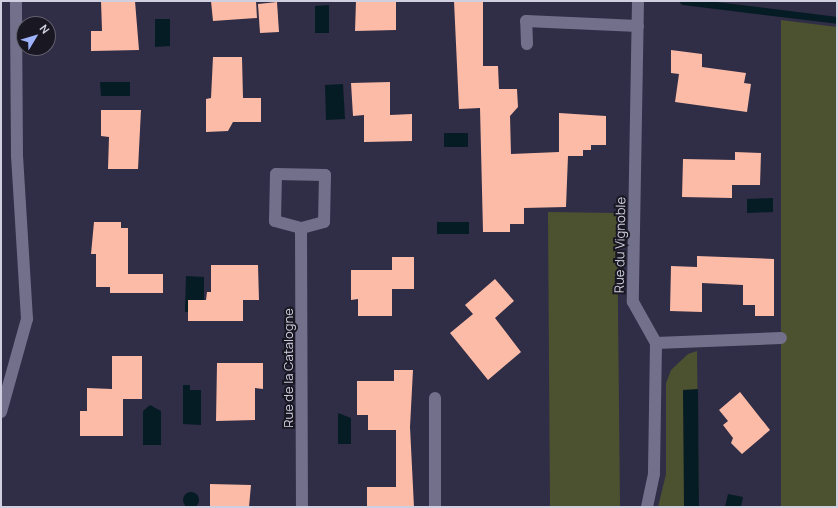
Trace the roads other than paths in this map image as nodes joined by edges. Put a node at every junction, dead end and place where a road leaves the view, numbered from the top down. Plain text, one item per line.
1 (16, 1) edge
2 (638, 1) edge
3 (638, 26) junction
4 (527, 44) dead end
5 (301, 228) junction
6 (781, 338) dead end
7 (656, 343) junction
8 (435, 398) dead end
9 (1, 412) edge
10 (302, 507) edge
11 (435, 507) edge
12 (647, 507) edge

1 - 9 street
2 - 3 street, Rue du Vignoble
3 - 4 street
3 - 7 street, Rue du Vignoble
5 - 5 street
5 - 10 street, Rue de la Catalogne
6 - 7 street
7 - 12 street
8 - 11 street

